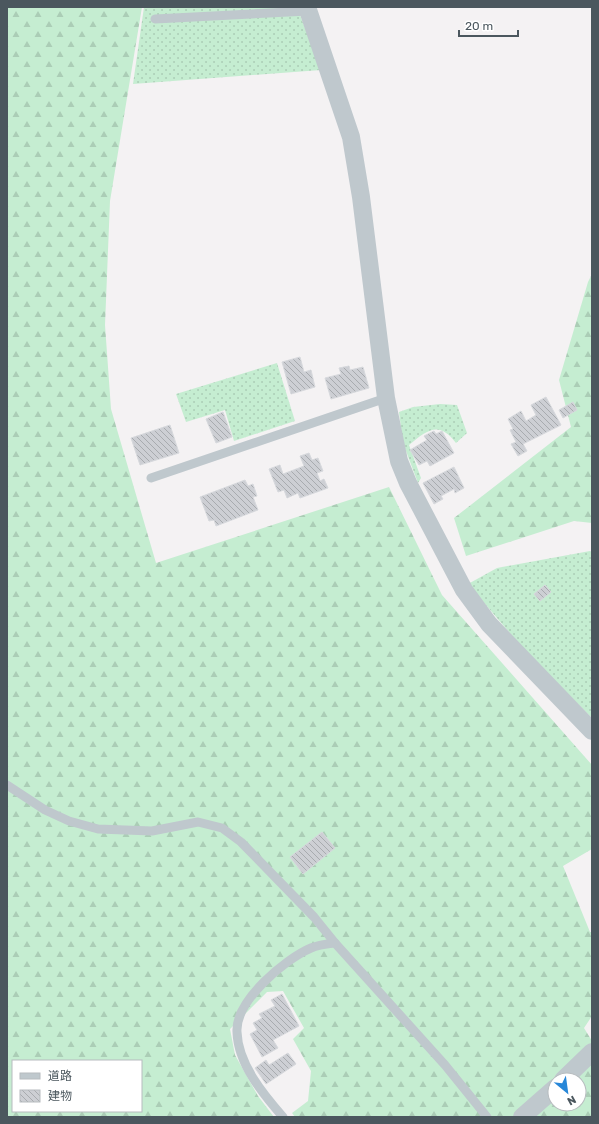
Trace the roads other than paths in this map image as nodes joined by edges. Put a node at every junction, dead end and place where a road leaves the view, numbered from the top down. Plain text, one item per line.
1 (307, 9) edge
2 (156, 19) dead end
3 (386, 398) junction
4 (151, 478) dead end
5 (592, 731) edge
6 (7, 785) edge
7 (335, 943) junction
8 (592, 1052) edge
9 (571, 1072) edge
10 (547, 1095) edge
11 (283, 1117) edge
12 (487, 1117) edge
13 (522, 1117) edge

1 - 2 lane
1 - 3 street
3 - 4 lane
3 - 5 street
6 - 7 lane
7 - 11 lane
7 - 12 lane
8 - 9 street
10 - 13 street

